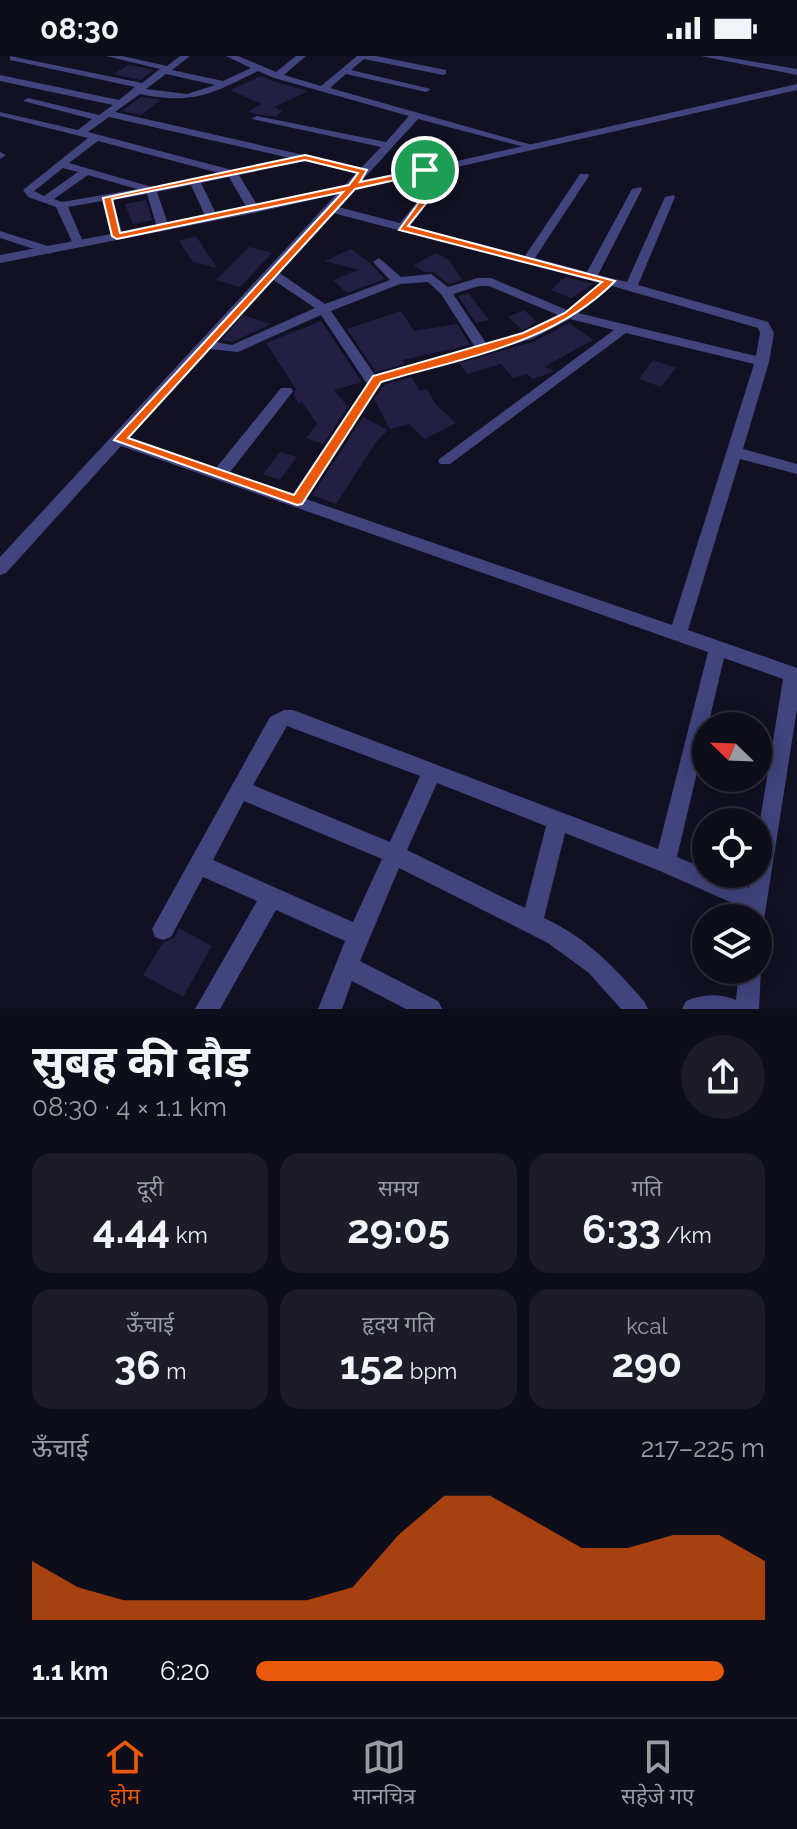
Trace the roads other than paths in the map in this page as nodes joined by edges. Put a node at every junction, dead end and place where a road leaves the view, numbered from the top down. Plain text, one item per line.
1 (110, 56) edge
2 (186, 56) edge
3 (230, 56) edge
4 (302, 56) edge
5 (705, 56) edge
6 (766, 56) edge
7 (15, 57) edge
8 (247, 59) edge
9 (760, 65) junction
10 (0, 66) edge
11 (256, 69) junction
12 (165, 70) junction
13 (344, 71) junction
14 (793, 71) edge
15 (443, 72) dead end
16 (277, 76) junction
17 (0, 78) edge
18 (224, 84) junction
19 (797, 85) edge
20 (139, 88) junction
21 (324, 88) junction
22 (426, 89) dead end
23 (28, 101) dead end
24 (118, 103) junction
25 (2, 114) edge
26 (102, 115) junction
27 (416, 115) junction
28 (257, 119) dead end
29 (80, 133) junction
30 (96, 137) junction
31 (387, 145) junction
32 (528, 147) junction
33 (305, 158) junction
34 (61, 164) junction
35 (425, 170) junction
36 (87, 171) junction
37 (364, 172) junction
38 (233, 174) junction
39 (584, 176) dead end
40 (195, 182) junction
41 (352, 187) junction
42 (637, 189) dead end
43 (151, 190) junction
44 (670, 197) dead end
45 (107, 198) junction
46 (45, 200) junction
47 (61, 205) junction
48 (332, 209) junction
49 (254, 210) junction
50 (212, 218) junction
51 (163, 227) junction
52 (402, 228) junction
53 (0, 234) edge
54 (117, 236) junction
55 (78, 244) junction
56 (50, 250) junction
57 (0, 259) edge
58 (528, 260) junction
59 (379, 262) dead end
60 (271, 273) junction
61 (591, 276) junction
62 (398, 281) junction
63 (610, 281) junction
64 (631, 287) junction
65 (446, 292) junction
66 (324, 309) junction
67 (568, 315) junction
68 (625, 328) junction
69 (208, 345) junction
70 (483, 349) junction
71 (762, 362) junction
72 (373, 383) junction
73 (286, 391) dead end
74 (120, 440) junction
75 (734, 452) junction
76 (445, 460) dead end
77 (797, 469) edge
78 (220, 474) junction
79 (297, 500) junction
80 (0, 568) edge
81 (678, 634) junction
82 (717, 650) junction
83 (795, 676) edge
84 (432, 771) junction
85 (241, 790) junction
86 (558, 820) junction
87 (394, 854) junction
88 (665, 862) junction
89 (201, 865) junction
90 (272, 897) junction
91 (743, 904) edge
92 (757, 904) edge
93 (532, 923) junction
94 (163, 929) dead end
95 (358, 936) junction
96 (347, 966) junction
97 (749, 984) edge
98 (207, 1009) edge
99 (330, 1009) edge
100 (430, 1009) edge
101 (636, 1009) edge
102 (694, 1009) edge
103 (731, 1009) edge
104 (747, 1009) edge

1 - 12 street
2 - 12 street
3 - 8 street
4 - 16 street
5 - 9 street
6 - 9 street
7 - 10 street
7 - 20 street
8 - 11 street
9 - 14 street
11 - 16 street
11 - 18 street
12 - 18 street
12 - 20 street
13 - 15 street
13 - 21 street
13 - 22 street
14 - 19 street
16 - 21 street
17 - 24 street
18 - 20 street
19 - 32 street
20 - 24 street
21 - 27 street
23 - 26 street
24 - 26 street
25 - 29 street
26 - 29 street
26 - 33 street
27 - 31 street
27 - 32 street
28 - 31 street
29 - 30 street
30 - 34 street
30 - 38 street
31 - 37 street
32 - 35 street
33 - 37 street
33 - 38 street
34 - 36 street
34 - 46 street
35 - 41 street
35 - 52 street
36 - 43 street
36 - 46 street
37 - 41 street
38 - 40 street
38 - 49 street
39 - 58 street
40 - 43 street
40 - 50 street
41 - 48 street
41 - 49 street
42 - 61 street
43 - 45 street
43 - 51 street
44 - 64 street
45 - 47 street
45 - 54 street
46 - 47 street
47 - 55 street
48 - 52 street
48 - 60 street
49 - 50 street
50 - 51 street
51 - 54 street
52 - 58 street
53 - 56 street
54 - 55 street
55 - 56 street
56 - 57 street
58 - 61 street
59 - 62 street
60 - 66 street
60 - 69 street
61 - 63 street
62 - 65 street
62 - 66 street
63 - 64 street
63 - 67 street
64 - 71 street
65 - 67 street
65 - 70 street
66 - 69 street
66 - 72 street
67 - 68 street
67 - 70 street
68 - 71 street
68 - 76 street
69 - 74 street
70 - 72 street
71 - 75 street
72 - 79 street
73 - 78 street
74 - 78 street
74 - 80 street
75 - 77 street
75 - 81 street
78 - 79 street
79 - 81 street
81 - 82 street
82 - 83 street
82 - 88 street
83 - 92 street
84 - 85 street
84 - 86 street
84 - 87 street
85 - 87 street
85 - 89 street
86 - 88 street
86 - 93 street
87 - 93 street
87 - 95 street
88 - 91 street
89 - 90 street
89 - 94 street
90 - 95 street
90 - 98 street
93 - 101 street
95 - 96 street
96 - 99 street
96 - 100 street
97 - 104 street
102 - 103 street

